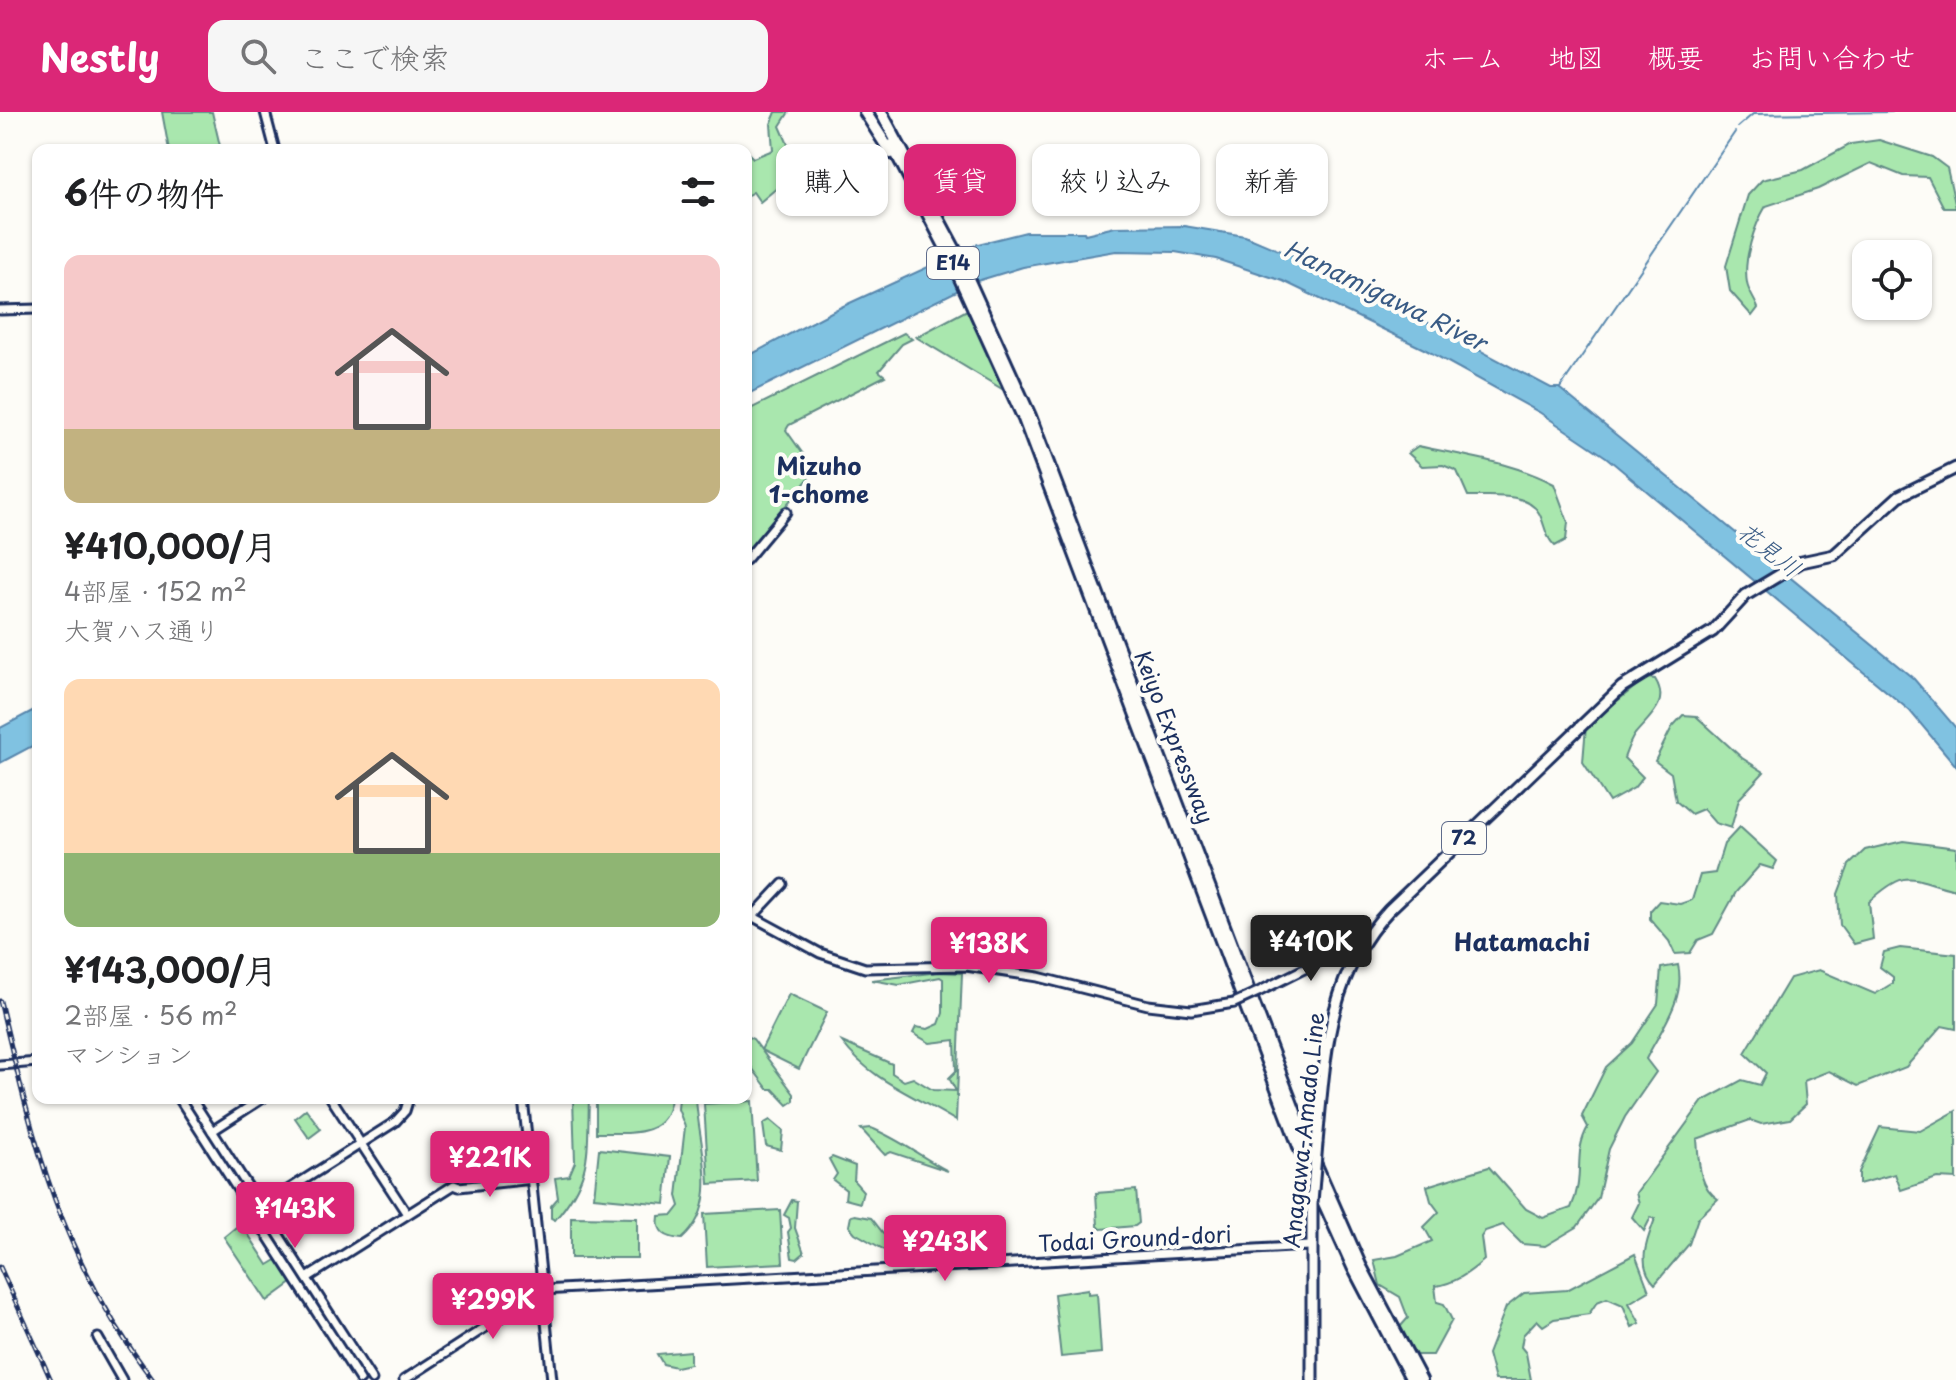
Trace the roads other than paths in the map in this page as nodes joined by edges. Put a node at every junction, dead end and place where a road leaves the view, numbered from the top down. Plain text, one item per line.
1 (265, 112) edge
2 (865, 112) edge
3 (873, 112) edge
4 (881, 112) edge
5 (889, 112) edge
6 (273, 144) edge
7 (938, 225) junction
8 (32, 309) edge
9 (0, 310) edge
10 (1027, 418) junction
11 (1956, 468) edge
12 (786, 512) dead end
13 (752, 553) edge
14 (783, 884) dead end
15 (752, 912) edge
16 (752, 915) edge
17 (1359, 948) junction
18 (32, 1062) edge
19 (0, 1065) edge
20 (183, 1104) edge
21 (195, 1104) edge
22 (254, 1104) edge
23 (335, 1104) edge
24 (407, 1104) edge
25 (524, 1104) edge
26 (212, 1131) junction
27 (361, 1144) junction
28 (533, 1179) junction
29 (261, 1207) junction
30 (407, 1214) junction
31 (1309, 1246) junction
32 (307, 1278) junction
33 (543, 1290) junction
34 (98, 1338) dead end
35 (122, 1380) edge
36 (360, 1380) edge
37 (372, 1380) edge
38 (404, 1380) edge
39 (552, 1380) edge
40 (1312, 1380) edge
41 (1412, 1380) edge
42 (1421, 1380) edge

1 - 6 street
2 - 7 highway
3 - 7 highway, Keiyo Expressway / E14
4 - 7 highway, Keiyo Expressway / E14
5 - 7 highway
7 - 10 highway, Keiyo Expressway / E14
8 - 9 street
10 - 41 highway, Keiyo Expressway / E14
10 - 42 highway, Keiyo Expressway / E14
11 - 17 main road, Anagawa-Amado Line / 72
12 - 13 street
14 - 15 street
16 - 17 street, bridge
17 - 31 main road, Anagawa-Amado Line / 72, bridge
18 - 19 street
20 - 36 street
21 - 26 street
22 - 26 street
23 - 27 street
24 - 27 street
25 - 28 street
26 - 29 street
27 - 29 street
27 - 30 street
28 - 30 street
28 - 33 street
29 - 32 street
30 - 32 street
31 - 33 street, Todai Ground-dori
31 - 40 main road, Anagawa-Amado Line / 72
32 - 37 street
33 - 38 street
33 - 39 street
34 - 35 street

